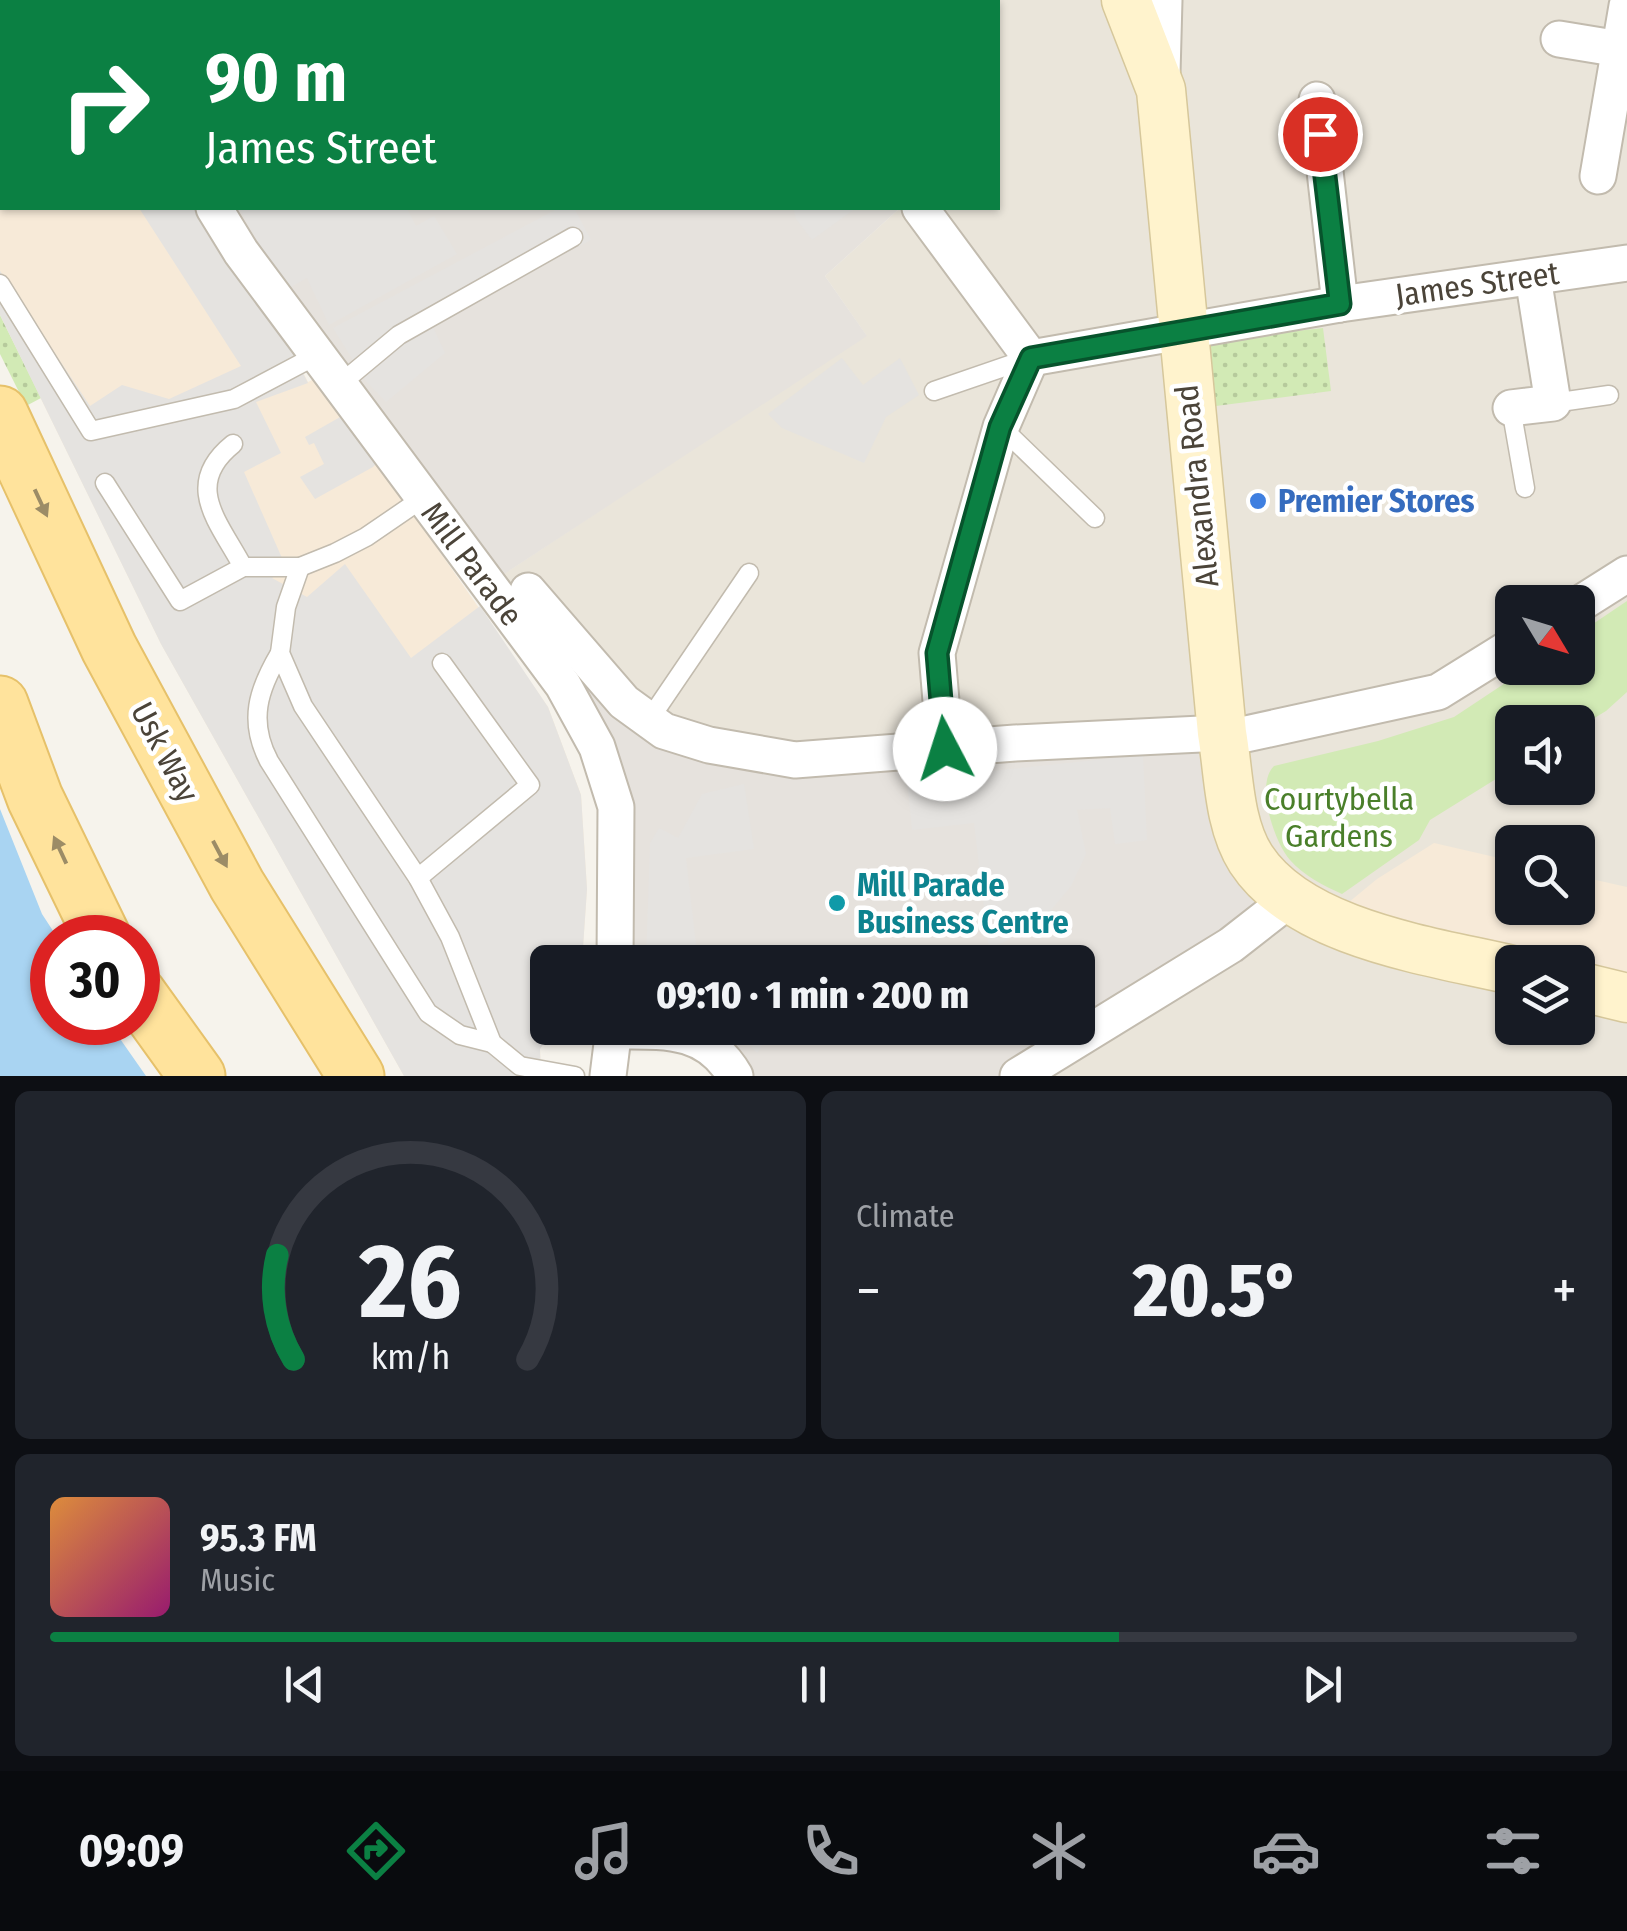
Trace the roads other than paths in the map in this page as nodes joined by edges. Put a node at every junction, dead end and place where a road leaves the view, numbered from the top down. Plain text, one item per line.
1 (1126, 0) edge
2 (1164, 0) edge
3 (1627, 6) edge
4 (1560, 39) dead end
5 (1620, 49) junction
6 (1161, 90) junction
7 (1316, 100) dead end
8 (1598, 176) dead end
9 (220, 210) edge
10 (921, 210) edge
11 (574, 237) dead end
12 (1627, 264) edge
13 (1533, 276) junction
14 (0, 284) edge
15 (1340, 304) junction
16 (1182, 332) junction
17 (317, 355) junction
18 (1031, 358) junction
19 (339, 385) junction
20 (934, 390) dead end
21 (1608, 395) dead end
22 (1553, 403) junction
23 (1510, 408) joint
24 (0, 414) edge
25 (1000, 427) junction
26 (233, 444) dead end
27 (105, 483) dead end
28 (1525, 488) dead end
29 (423, 498) junction
30 (1095, 518) dead end
31 (244, 567) junction
32 (300, 567) junction
33 (749, 573) dead end
34 (1627, 574) edge
35 (528, 591) dead end
36 (1595, 594) edge
37 (280, 653) junction
38 (1495, 657) edge
39 (442, 663) dead end
40 (0, 704) edge
41 (649, 720) junction
42 (1222, 736) junction
43 (945, 749) junction
44 (418, 878) junction
45 (1290, 899) junction
46 (92, 915) edge
47 (615, 945) edge
48 (1495, 966) edge
49 (1595, 990) edge
50 (1627, 998) edge
51 (160, 1025) edge
52 (492, 1043) junction
53 (612, 1045) edge
54 (710, 1045) edge
55 (197, 1076) edge
56 (356, 1076) edge
57 (576, 1076) edge
58 (608, 1076) edge
59 (735, 1076) edge
60 (1018, 1076) edge

1 - 6 street, Alexandra Road
2 - 6 street
3 - 5 street
4 - 5 street
5 - 8 street
6 - 16 street, Alexandra Road
7 - 15 street
9 - 17 street, Mill Parade
10 - 18 street
11 - 19 lane
12 - 13 street, James Street
13 - 15 street, James Street
13 - 22 street
14 - 17 lane
15 - 16 street, James Street
16 - 18 street, James Street
16 - 42 street, Alexandra Road
17 - 19 street, Mill Parade
18 - 20 lane
18 - 25 street
19 - 29 street, Mill Parade
21 - 22 lane
22 - 23 street
23 - 28 lane
24 -> 56 main road, Usk Way
25 - 30 lane
25 - 43 street
26 - 31 lane
27 - 31 lane
29 - 32 lane
29 - 47 street, Mill Parade
31 - 32 lane
32 - 37 lane
33 - 41 lane
34 - 36 street
35 - 41 street, Mill Parade
37 - 44 lane
37 - 52 lane
38 - 42 street, Mill Parade
39 - 44 lane
46 -> 40 main road
41 - 43 street, Mill Parade
42 - 43 street, Mill Parade
42 - 45 street, Alexandra Road
44 - 52 lane
45 - 48 street, Alexandra Road
45 - 60 street
49 - 50 street
51 - 55 main road
52 - 57 lane
53 - 58 street
54 - 59 street

